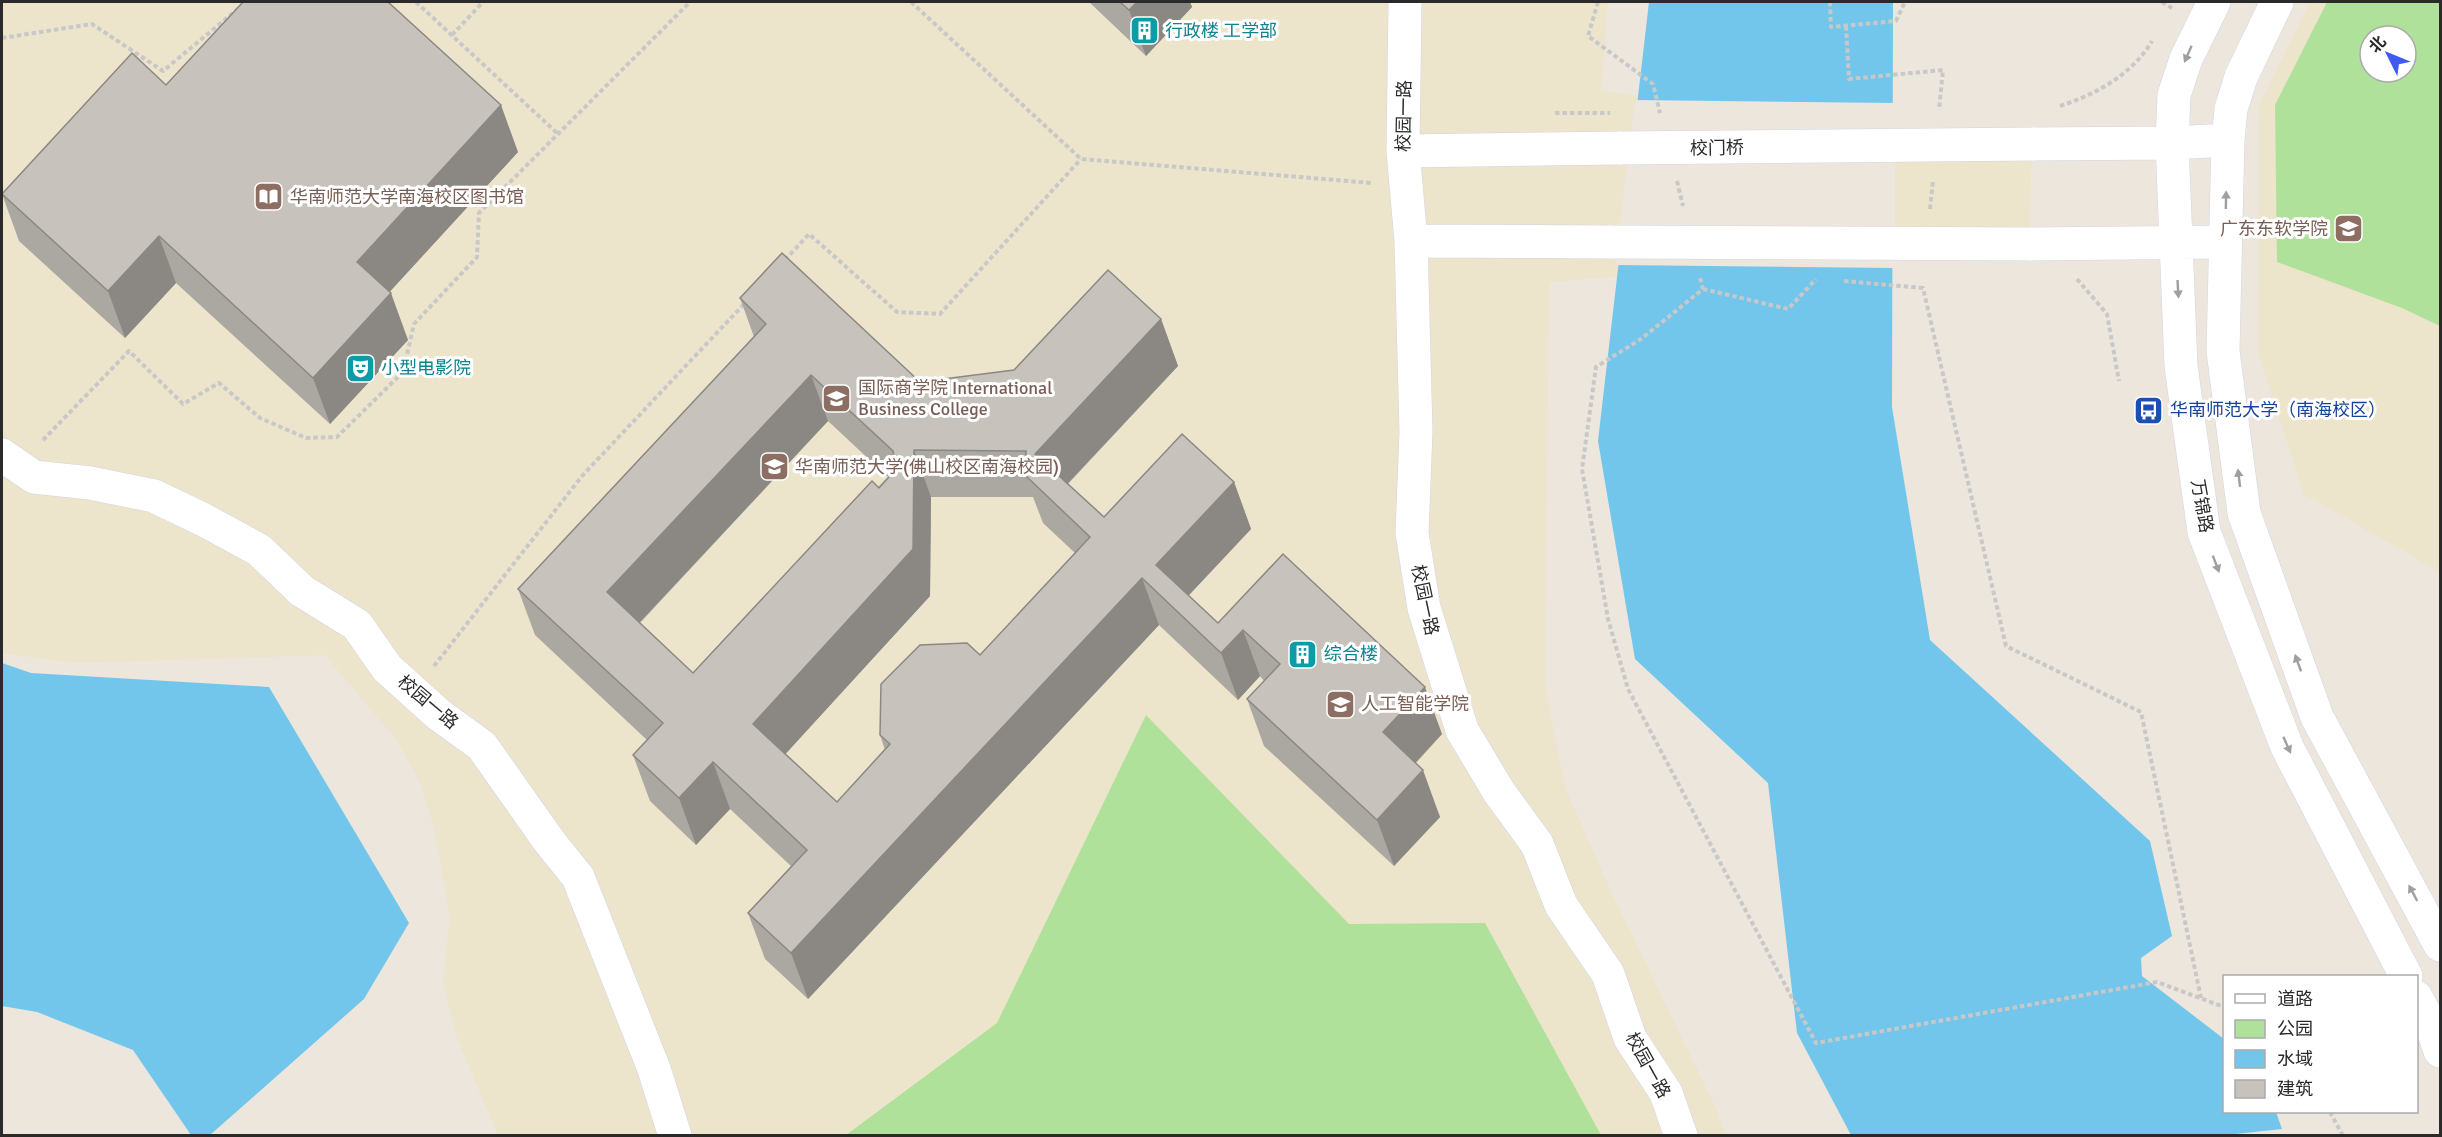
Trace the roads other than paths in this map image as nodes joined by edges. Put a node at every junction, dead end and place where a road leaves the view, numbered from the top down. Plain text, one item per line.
1 (1405, 2) edge
2 (2214, 2) edge
3 (2277, 2) edge
4 (2228, 140) junction
5 (2172, 143) junction
6 (1402, 151) junction
7 (1411, 241) junction
8 (2176, 242) junction
9 (2225, 242) junction
10 (2, 455) edge
11 (2440, 945) edge
12 (2405, 975) edge
13 (2418, 1001) edge
14 (2440, 1051) edge
15 (675, 1136) edge
16 (1681, 1136) edge

1 - 6 street, 校园一路
2 -> 5 street, 万锦路
3 - 4 street
4 - 5 street, 校门桥
9 -> 4 street
5 - 6 street, 校门桥, bridge
5 - 8 street, 万锦路
6 - 7 street, 校园一路
7 - 8 street, bridge
7 - 16 street, 校园一路
8 - 9 street
8 -> 12 street, 万锦路
11 -> 9 street
10 - 15 street, 校园一路
13 - 14 street

